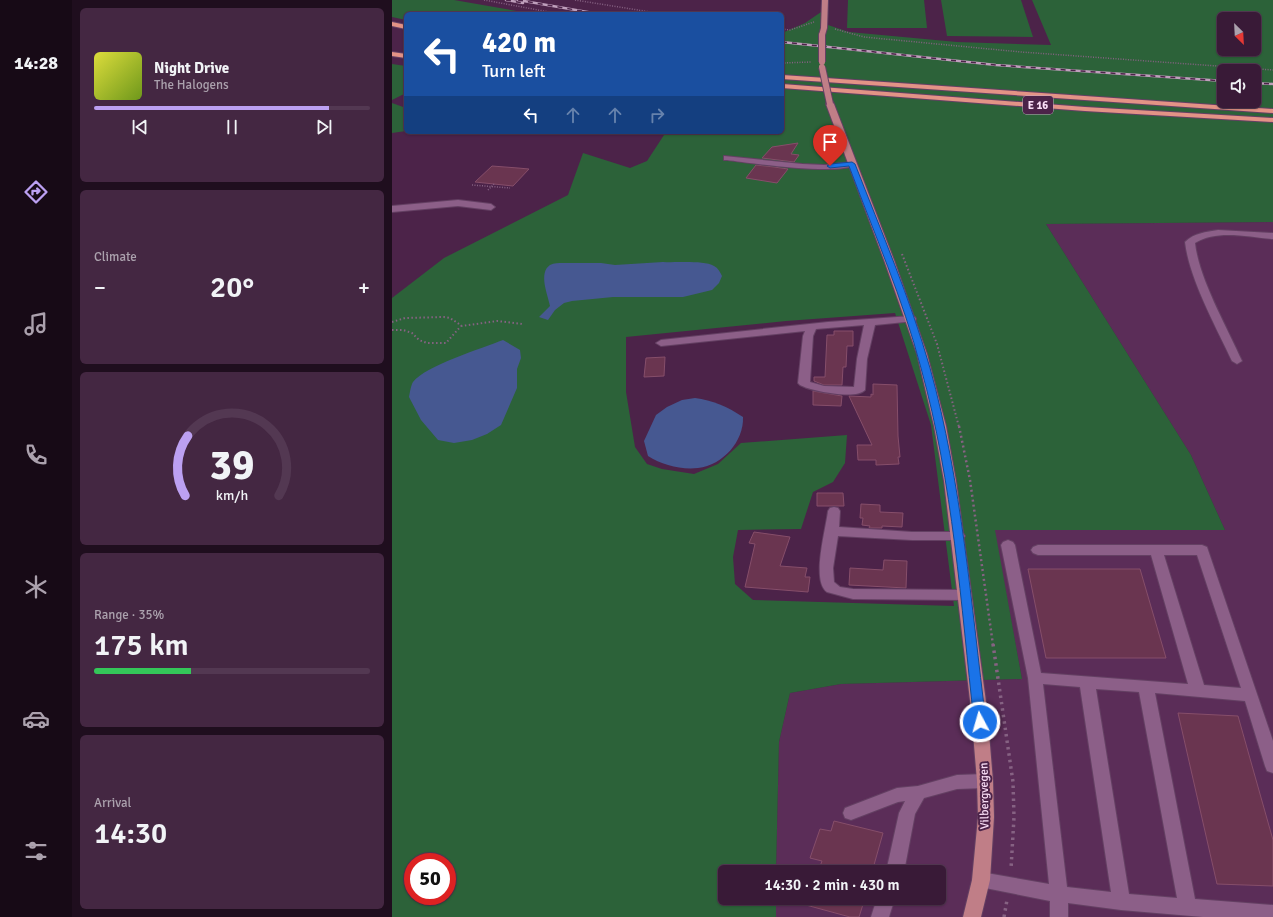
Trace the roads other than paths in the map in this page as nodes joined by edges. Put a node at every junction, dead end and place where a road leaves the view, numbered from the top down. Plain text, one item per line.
1 (825, 0) edge
2 (392, 26) edge
3 (404, 28) edge
4 (392, 54) edge
5 (404, 57) edge
6 (404, 57) edge
7 (392, 58) edge
8 (784, 77) edge
9 (784, 86) edge
10 (1273, 111) edge
11 (1273, 120) edge
12 (727, 158) dead end
13 (852, 164) junction
14 (491, 207) dead end
15 (392, 209) edge
16 (1273, 236) edge
17 (911, 320) junction
18 (870, 323) junction
19 (812, 327) junction
20 (661, 342) dead end
21 (1237, 361) dead end
22 (834, 512) dead end
23 (832, 531) junction
24 (958, 536) junction
25 (1008, 545) dead end
26 (1038, 550) dead end
27 (1156, 550) junction
28 (964, 595) junction
29 (1035, 678) junction
30 (1087, 682) junction
31 (1146, 687) junction
32 (1198, 691) junction
33 (1251, 695) junction
34 (1273, 766) edge
35 (985, 781) junction
36 (918, 793) junction
37 (850, 812) dead end
38 (896, 865) edge
39 (981, 880) junction
40 (1059, 895) junction
41 (1121, 902) junction
42 (884, 905) edge
43 (1188, 907) junction
44 (1273, 914) edge
45 (880, 917) edge
46 (972, 917) edge
47 (1059, 917) edge

1 - 13 main road, Vilbergvegen, bridge
2 - 3 highway
4 - 5 highway
6 - 7 highway
8 - 10 highway, E 16
9 - 11 highway, E 16
12 - 13 lane
13 - 17 main road, Vilbergvegen
14 - 15 lane
16 - 21 lane
17 - 18 lane
17 - 24 main road, Vilbergvegen
18 - 19 lane
18 - 19 lane
19 - 20 lane
22 - 23 lane
23 - 24 lane
23 - 28 lane
24 - 28 main road, Vilbergvegen
25 - 29 lane
26 - 27 lane
27 - 32 lane
27 - 33 lane
28 - 35 main road, Vilbergvegen
29 - 30 lane
29 - 40 lane
30 - 31 lane
30 - 41 lane
31 - 32 lane
31 - 43 lane
32 - 33 lane
33 - 34 lane
35 - 36 lane
35 - 39 main road, Vilbergvegen
36 - 37 lane
36 - 38 lane
39 - 40 lane
39 - 46 main road, Vilbergvegen
40 - 41 lane
40 - 47 lane
41 - 43 lane
42 - 45 lane
43 - 44 lane

